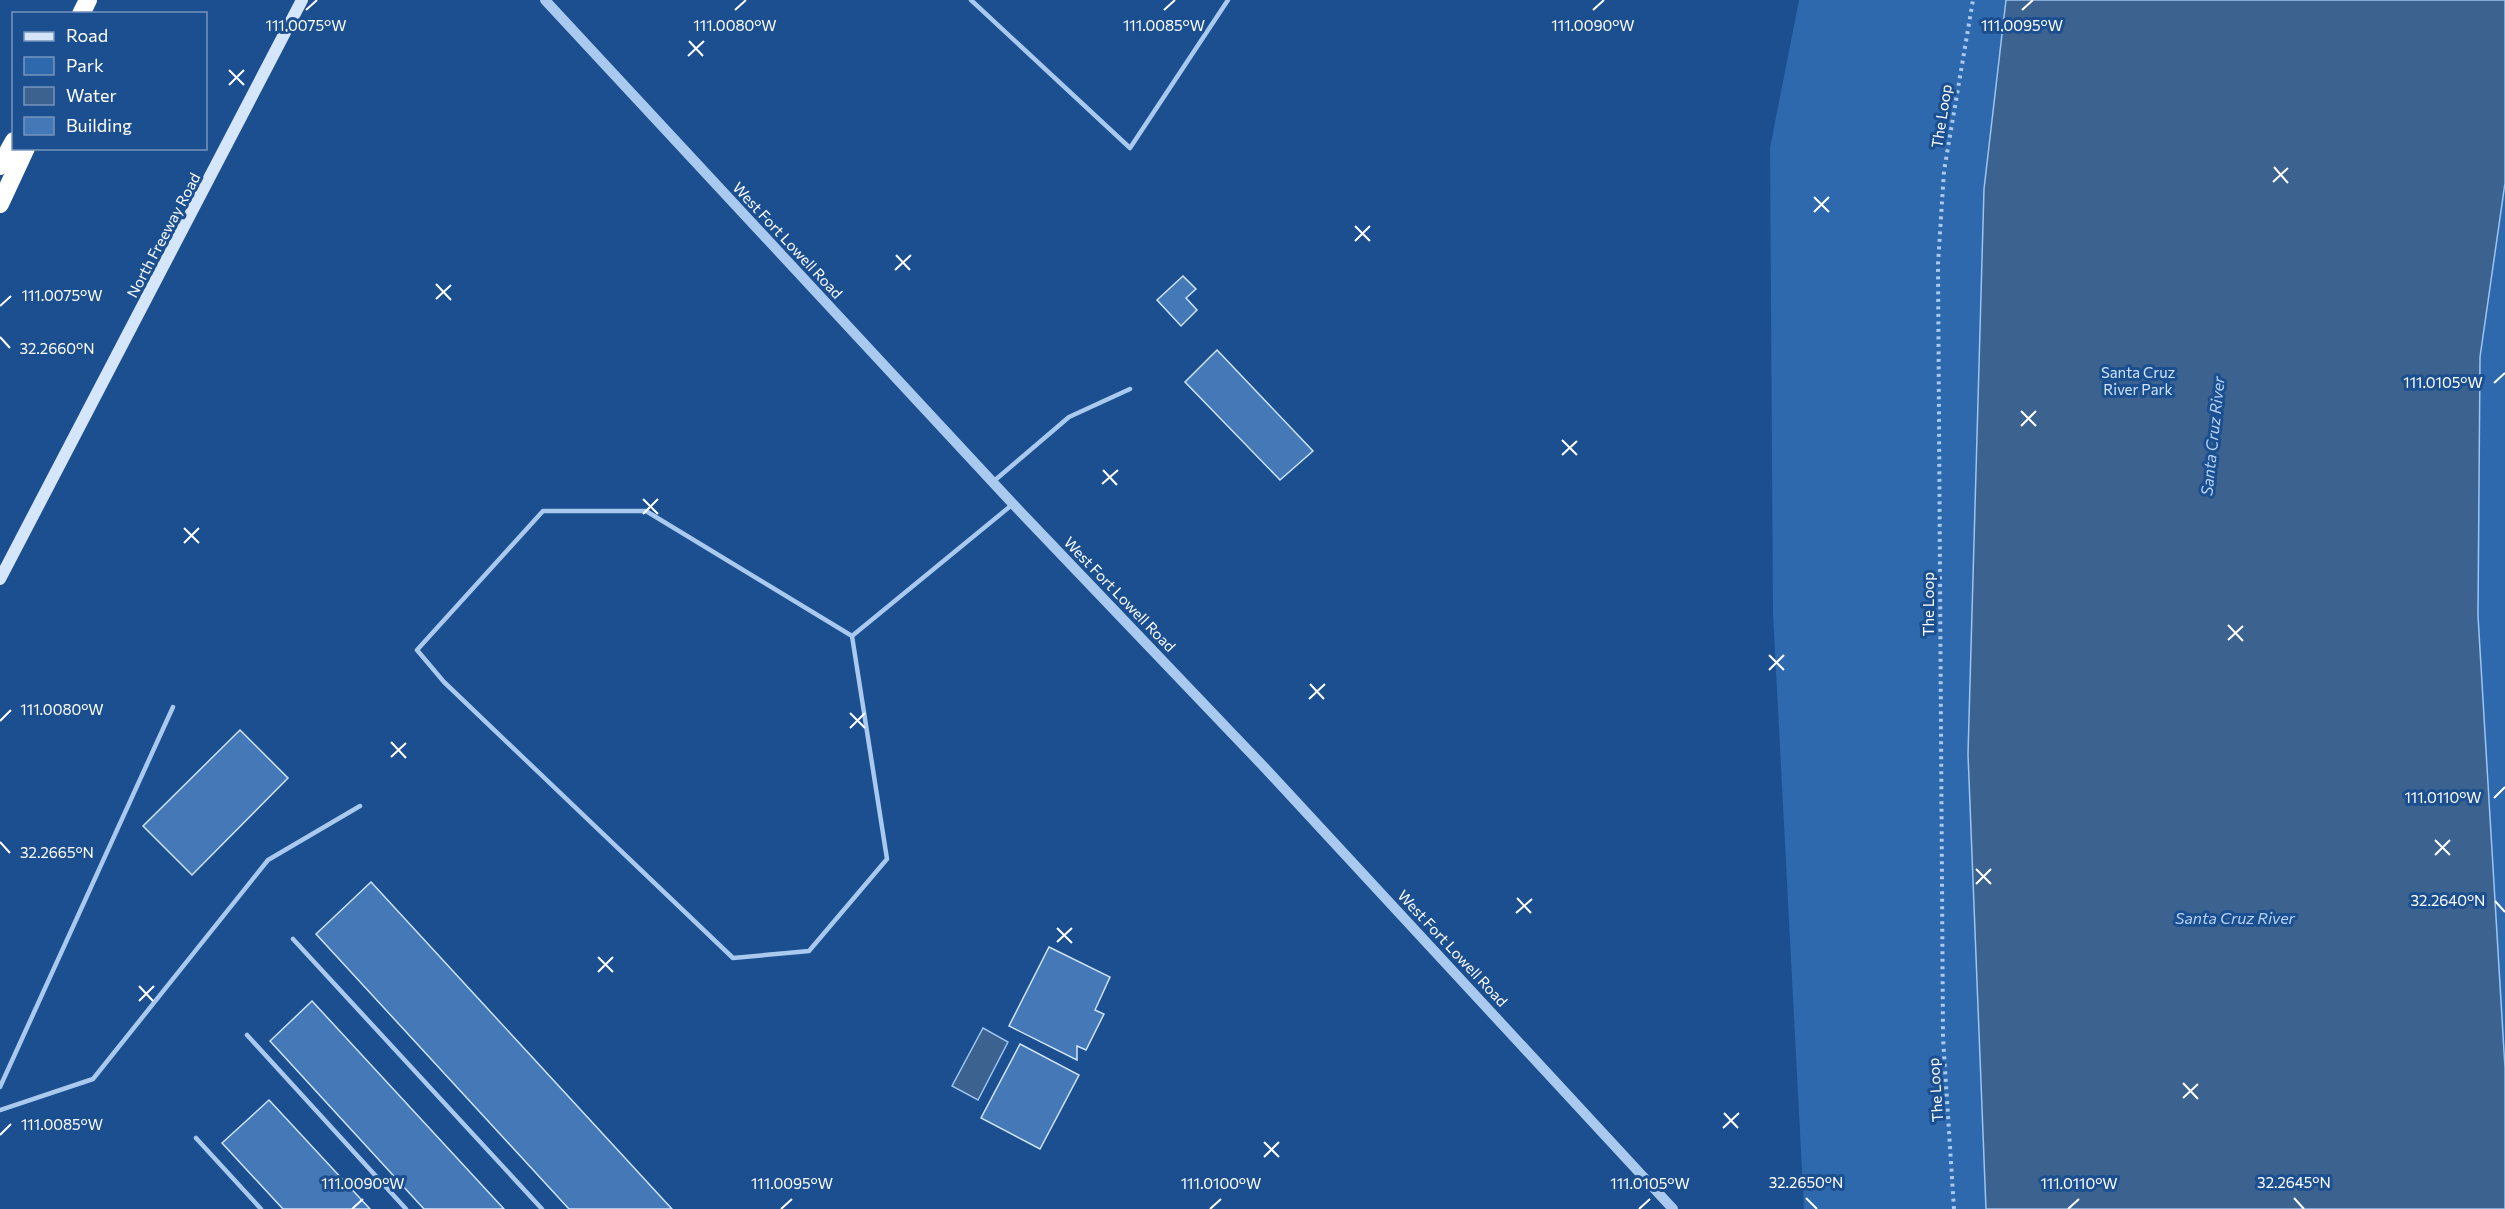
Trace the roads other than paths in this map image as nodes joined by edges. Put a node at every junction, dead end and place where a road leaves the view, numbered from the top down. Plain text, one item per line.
1 (303, 0) edge
2 (545, 0) edge
3 (971, 0) edge
4 (1228, 0) edge
5 (12, 145) edge
6 (25, 150) edge
7 (0, 166) edge
8 (0, 204) edge
9 (1130, 389) dead end
10 (993, 482) junction
11 (1013, 504) junction
12 (0, 579) edge
13 (852, 636) junction
14 (173, 707) dead end
15 (360, 806) dead end
16 (293, 939) dead end
17 (247, 1035) dead end
18 (0, 1087) edge
19 (0, 1110) edge
20 (196, 1138) dead end
21 (261, 1209) edge
22 (406, 1209) edge
23 (542, 1209) edge
24 (1673, 1209) edge

1 - 12 main road, North Freeway Road
2 - 10 street, West Fort Lowell Road
3 - 4 lane
5 - 7 highway
6 - 8 highway
9 - 10 lane
10 - 11 street, West Fort Lowell Road
11 - 13 lane
11 - 24 street, West Fort Lowell Road
13 - 13 lane
14 - 18 lane
15 - 19 lane
16 - 23 lane
17 - 22 lane
20 - 21 lane

